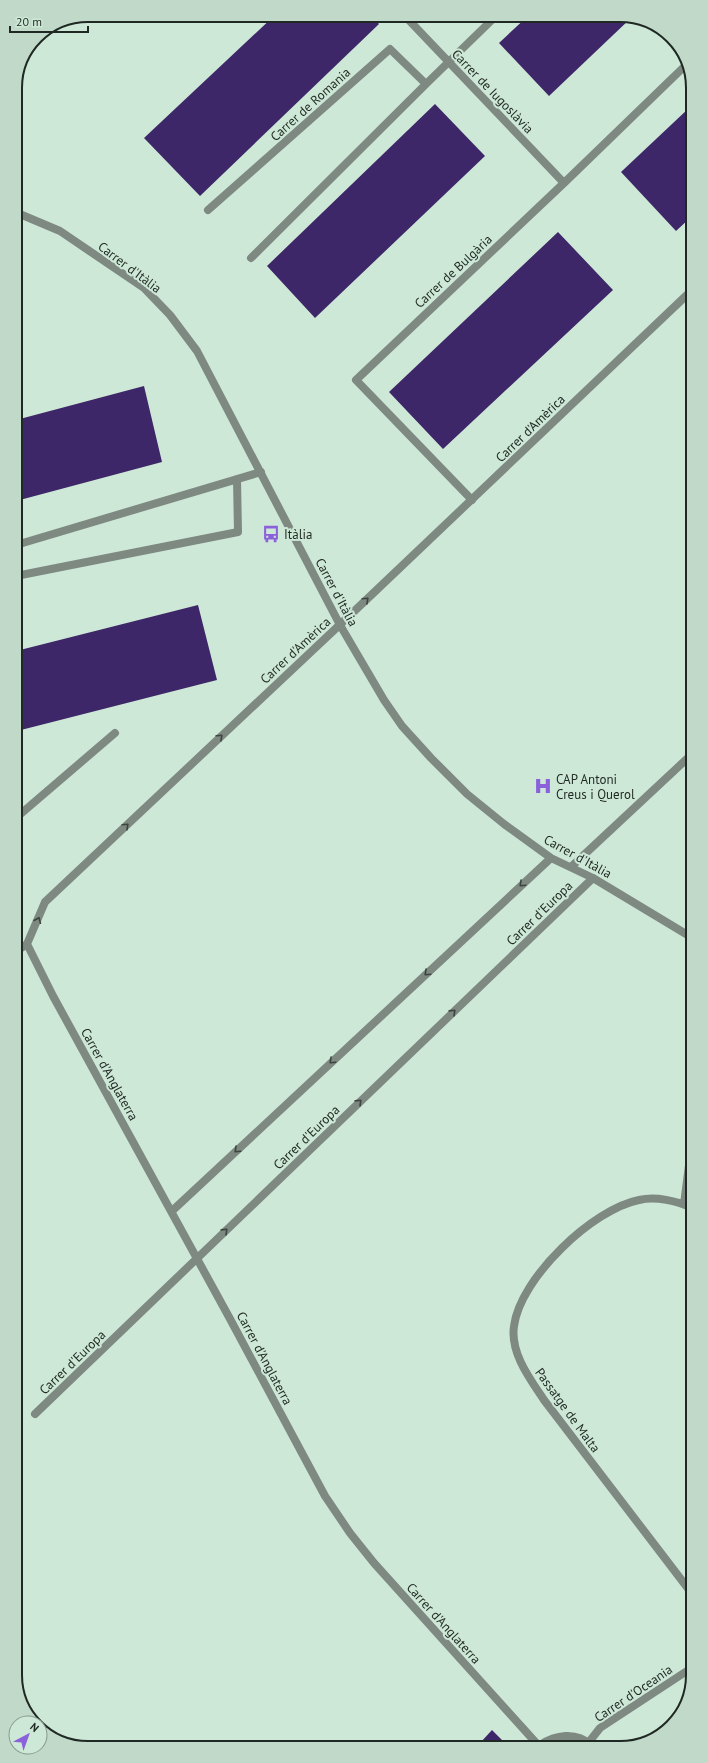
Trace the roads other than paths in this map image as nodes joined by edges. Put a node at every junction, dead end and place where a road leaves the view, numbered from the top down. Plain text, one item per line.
1 (411, 22) edge
2 (490, 22) edge
3 (450, 63) junction
4 (682, 68) edge
5 (426, 84) junction
6 (564, 183) junction
7 (208, 210) dead end
8 (22, 215) edge
9 (251, 258) dead end
10 (686, 296) edge
11 (261, 472) junction
12 (238, 480) junction
13 (472, 500) junction
14 (22, 543) edge
15 (22, 575) edge
16 (340, 625) junction
17 (115, 733) dead end
18 (686, 760) edge
19 (22, 813) edge
20 (551, 858) junction
21 (571, 867) junction
22 (593, 878) junction
23 (686, 934) edge
24 (27, 944) junction
25 (22, 948) edge
26 (686, 1188) edge
27 (684, 1204) joint
28 (172, 1211) junction
29 (197, 1258) junction
30 (35, 1414) dead end
31 (686, 1586) edge
32 (686, 1672) edge
33 (535, 1741) edge
34 (545, 1741) edge
35 (585, 1741) edge
36 (591, 1741) edge

1 - 3 street, Carrer de Iugoslàvia
2 - 3 street
3 - 5 street
3 - 6 street, Carrer de Iugoslàvia
4 - 6 street, Carrer de Bulgària
5 - 7 street, Carrer de Romania
5 - 9 street
6 - 13 street, Carrer de Bulgària
8 - 11 street, Carrer d'Itàlia
10 - 13 street, Carrer d'Amèrica
11 - 12 street
11 - 16 street, Carrer d'Itàlia
12 - 14 street
12 - 15 street
16 -> 13 street, Carrer d'Amèrica
16 - 20 street, Carrer d'Itàlia
24 -> 16 street, Carrer d'Amèrica
17 - 19 street
18 - 21 street, Carrer d'Europa
20 - 21 street, Carrer d'Itàlia
20 -> 28 street
21 - 22 street, Carrer d'Itàlia
22 - 23 street, Carrer d'Itàlia
29 -> 22 street, Carrer d'Europa
24 - 25 street
24 - 28 street, Carrer d'Anglaterra
26 - 27 street
27 - 31 street, Passatge de Malta
28 - 29 street, Carrer d'Anglaterra
29 - 30 street, Carrer d'Europa
29 - 33 street, Carrer d'Anglaterra
32 - 36 street, Carrer d'Oceania
34 - 35 street

